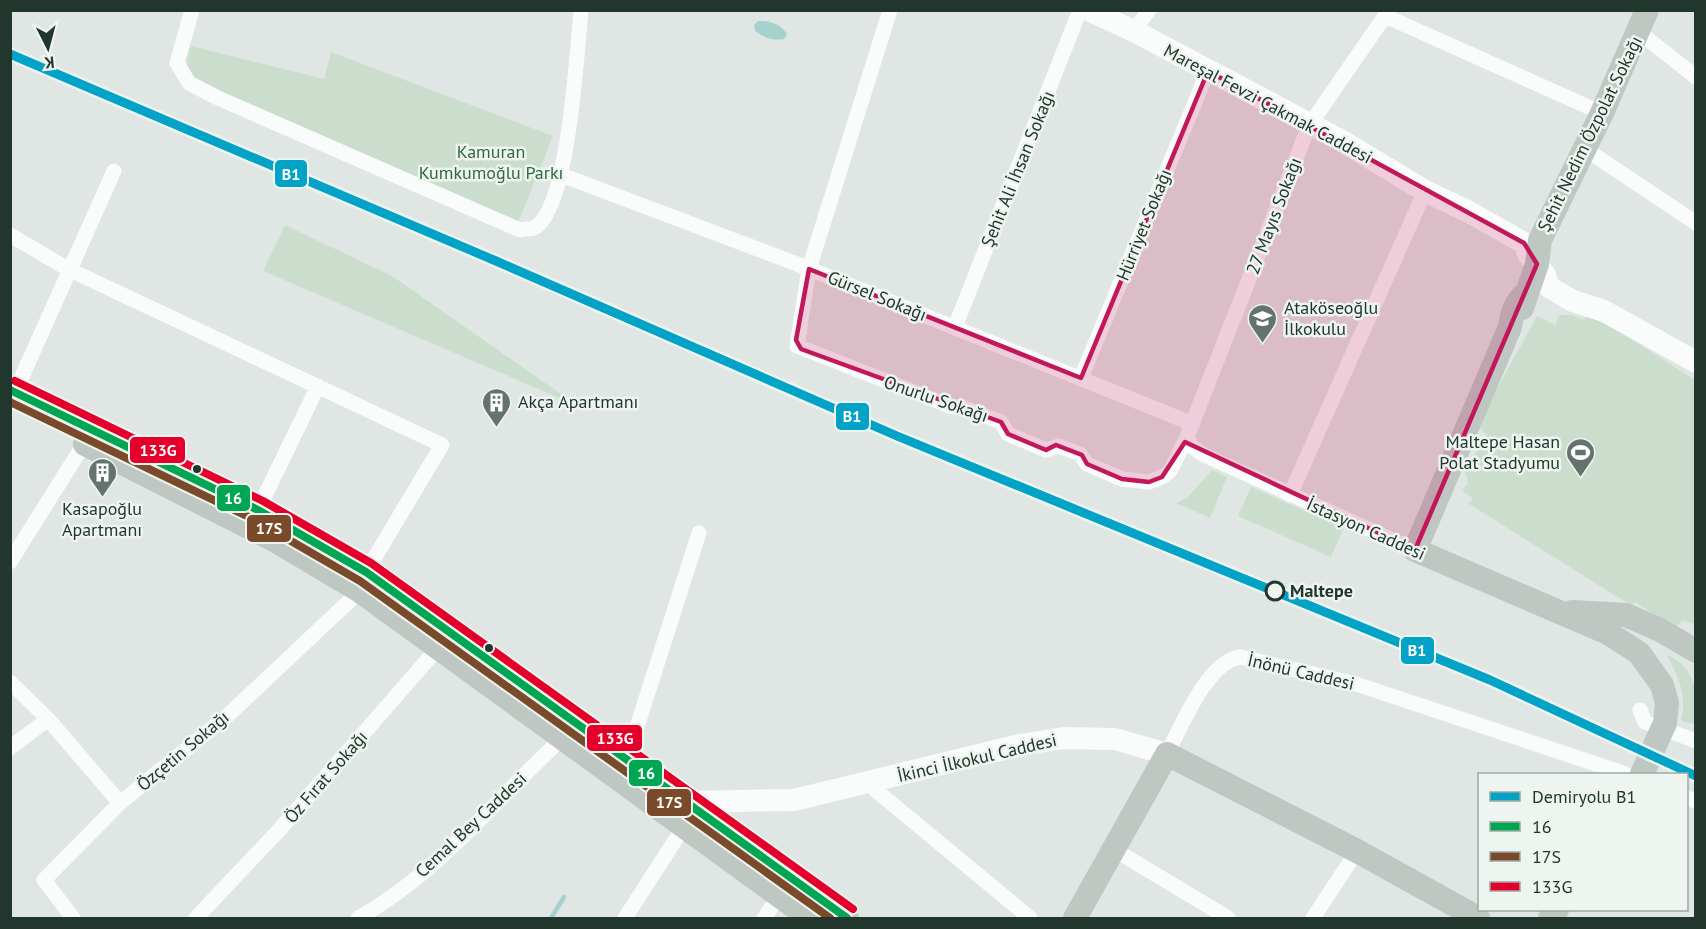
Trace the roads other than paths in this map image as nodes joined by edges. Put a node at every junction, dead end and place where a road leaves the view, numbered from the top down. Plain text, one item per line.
1 (192, 10) edge
2 (580, 10) edge
3 (890, 10) edge
4 (1080, 10) edge
5 (1088, 10) edge
6 (1149, 10) edge
7 (1387, 13) edge
8 (1643, 22) edge
9 (1134, 31) junction
10 (1208, 71) junction
11 (1695, 77) edge
12 (1602, 113) junction
13 (1309, 126) junction
14 (1585, 149) junction
15 (114, 171) dead end
16 (559, 174) junction
17 (1425, 191) junction
18 (1695, 224) edge
19 (10, 235) edge
20 (1537, 264) junction
21 (809, 268) junction
22 (68, 269) junction
23 (955, 327) junction
24 (1695, 363) edge
25 (1081, 378) junction
26 (318, 386) junction
27 (12, 396) edge
28 (1190, 431) junction
29 (84, 444) junction
30 (1290, 495) junction
31 (258, 510) junction
32 (699, 533) dead end
33 (1415, 550) junction
34 (10, 561) edge
35 (363, 582) junction
36 (1554, 611) junction
37 (445, 640) junction
38 (1695, 651) edge
39 (10, 682) edge
40 (1640, 710) dead end
41 (48, 719) junction
42 (570, 731) junction
43 (1695, 741) edge
44 (10, 748) edge
45 (1167, 754) junction
46 (626, 761) junction
47 (1623, 773) edge
48 (1642, 773) edge
49 (867, 783) junction
50 (687, 802) junction
51 (120, 803) junction
52 (683, 828) junction
53 (1113, 849) junction
54 (1357, 851) junction
55 (773, 905) dead end
56 (73, 918) edge
57 (196, 918) edge
58 (362, 918) edge
59 (625, 918) edge
60 (764, 918) edge
61 (810, 918) edge
62 (847, 918) edge
63 (1030, 918) edge
64 (1075, 918) edge
65 (1228, 918) edge
66 (1313, 918) edge
67 (1478, 918) edge

1 - 16 street
2 - 16 street
3 - 21 street
4 - 23 street, Şehit Ali İhsan Sokağı
5 - 9 street, Mareşal Fevzi Çakmak Caddesi
6 - 9 street
7 - 12 street
7 - 13 street, 27 Mayıs Sokağı
8 - 11 street
8 - 12 main road, Şehit Nedim Özpolat Sokağı
9 - 10 street, Mareşal Fevzi Çakmak Caddesi
10 - 13 street, Mareşal Fevzi Çakmak Caddesi
10 - 25 street, Hürriyet Sokağı
12 - 14 main road, Şehit Nedim Özpolat Sokağı
13 - 17 street, Mareşal Fevzi Çakmak Caddesi
13 - 28 street, 27 Mayıs Sokağı
14 - 18 street
14 - 20 main road, Şehit Nedim Özpolat Sokağı
15 - 22 street
16 - 21 street, Gürsel Sokağı
17 - 20 street, Mareşal Fevzi Çakmak Caddesi
17 - 30 street
19 - 22 street
20 - 24 street
20 - 33 main road, Şehit Nedim Özpolat Sokağı
21 - 23 street, Gürsel Sokağı
21 - 28 street, Onurlu Sokağı
22 - 26 street
22 - 27 street
23 - 25 street, Gürsel Sokağı
25 - 28 street, Gürsel Sokağı
26 - 31 street
26 - 35 street, Özçetin Sokağı
27 - 29 main road
27 - 31 main road
28 - 30 street, İstasyon Caddesi
29 - 34 street
29 - 35 main road
30 - 33 street, İstasyon Caddesi
31 - 35 main road
32 - 46 street
33 - 36 main road, İstasyon Caddesi
35 - 37 main road
35 - 51 street, Özçetin Sokağı
36 - 38 main road
36 - 48 main road, İstasyon Caddesi
37 - 42 main road
37 - 57 street, Öz Fırat Sokağı
39 - 41 street
40 - 43 street
41 - 44 street
41 - 51 street
42 - 46 main road
42 - 52 main road
42 - 58 street, Cemal Bey Caddesi
45 - 47 street, İnönü Caddesi
45 - 49 street, İkinci İlkokul Caddesi
45 - 53 main road, İnönü Caddesi
45 - 54 main road, İkinci İlkokul Caddesi
46 - 50 main road
49 - 50 street, İkinci İlkokul Caddesi
49 - 63 street
50 - 62 main road
51 - 56 street, Özçetin Sokağı
52 - 59 street
52 - 61 main road
53 - 64 main road, İnönü Caddesi
53 - 65 street
54 - 66 street
54 - 67 main road, İkinci İlkokul Caddesi
55 - 60 street

